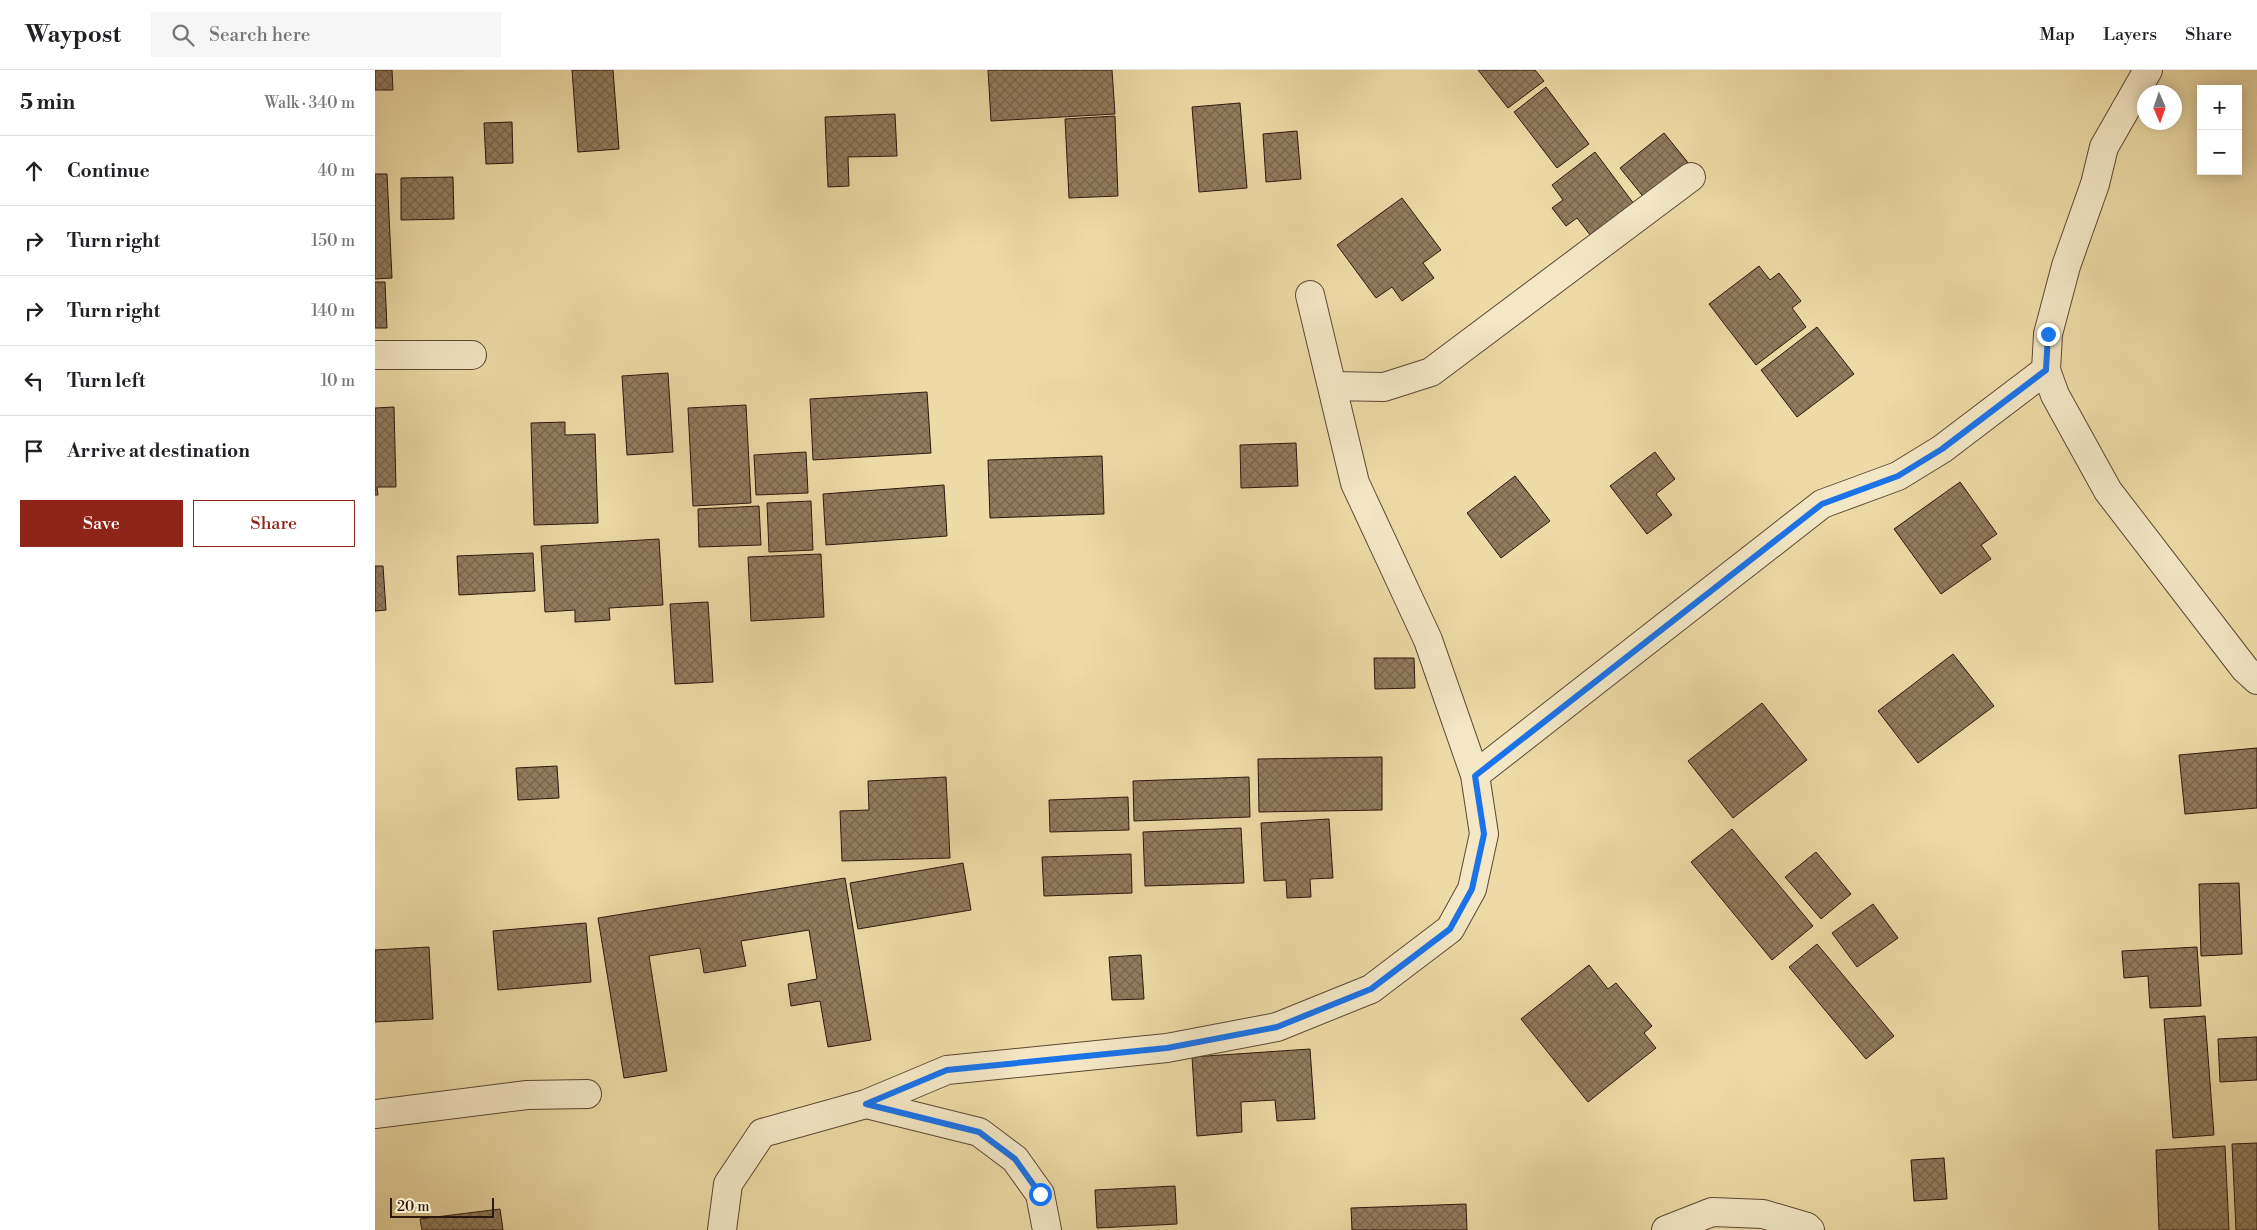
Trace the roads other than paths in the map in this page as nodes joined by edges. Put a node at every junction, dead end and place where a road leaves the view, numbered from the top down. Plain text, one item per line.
1 (2148, 70) edge
2 (1691, 177) dead end
3 (1310, 294) dead end
4 (375, 355) edge
5 (472, 355) dead end
6 (2046, 370) junction
7 (1332, 386) junction
8 (2257, 680) edge
9 (1475, 776) junction
10 (587, 1094) dead end
11 (866, 1104) junction
12 (375, 1114) edge
13 (722, 1230) edge
14 (1047, 1230) edge
15 (1666, 1230) edge
16 (1810, 1230) edge

1 - 6 street
2 - 7 street
3 - 7 street
4 - 5 street
6 - 8 street
6 - 9 street
7 - 9 street
9 - 11 street
10 - 12 street
11 - 13 street
11 - 14 street
15 - 16 street

